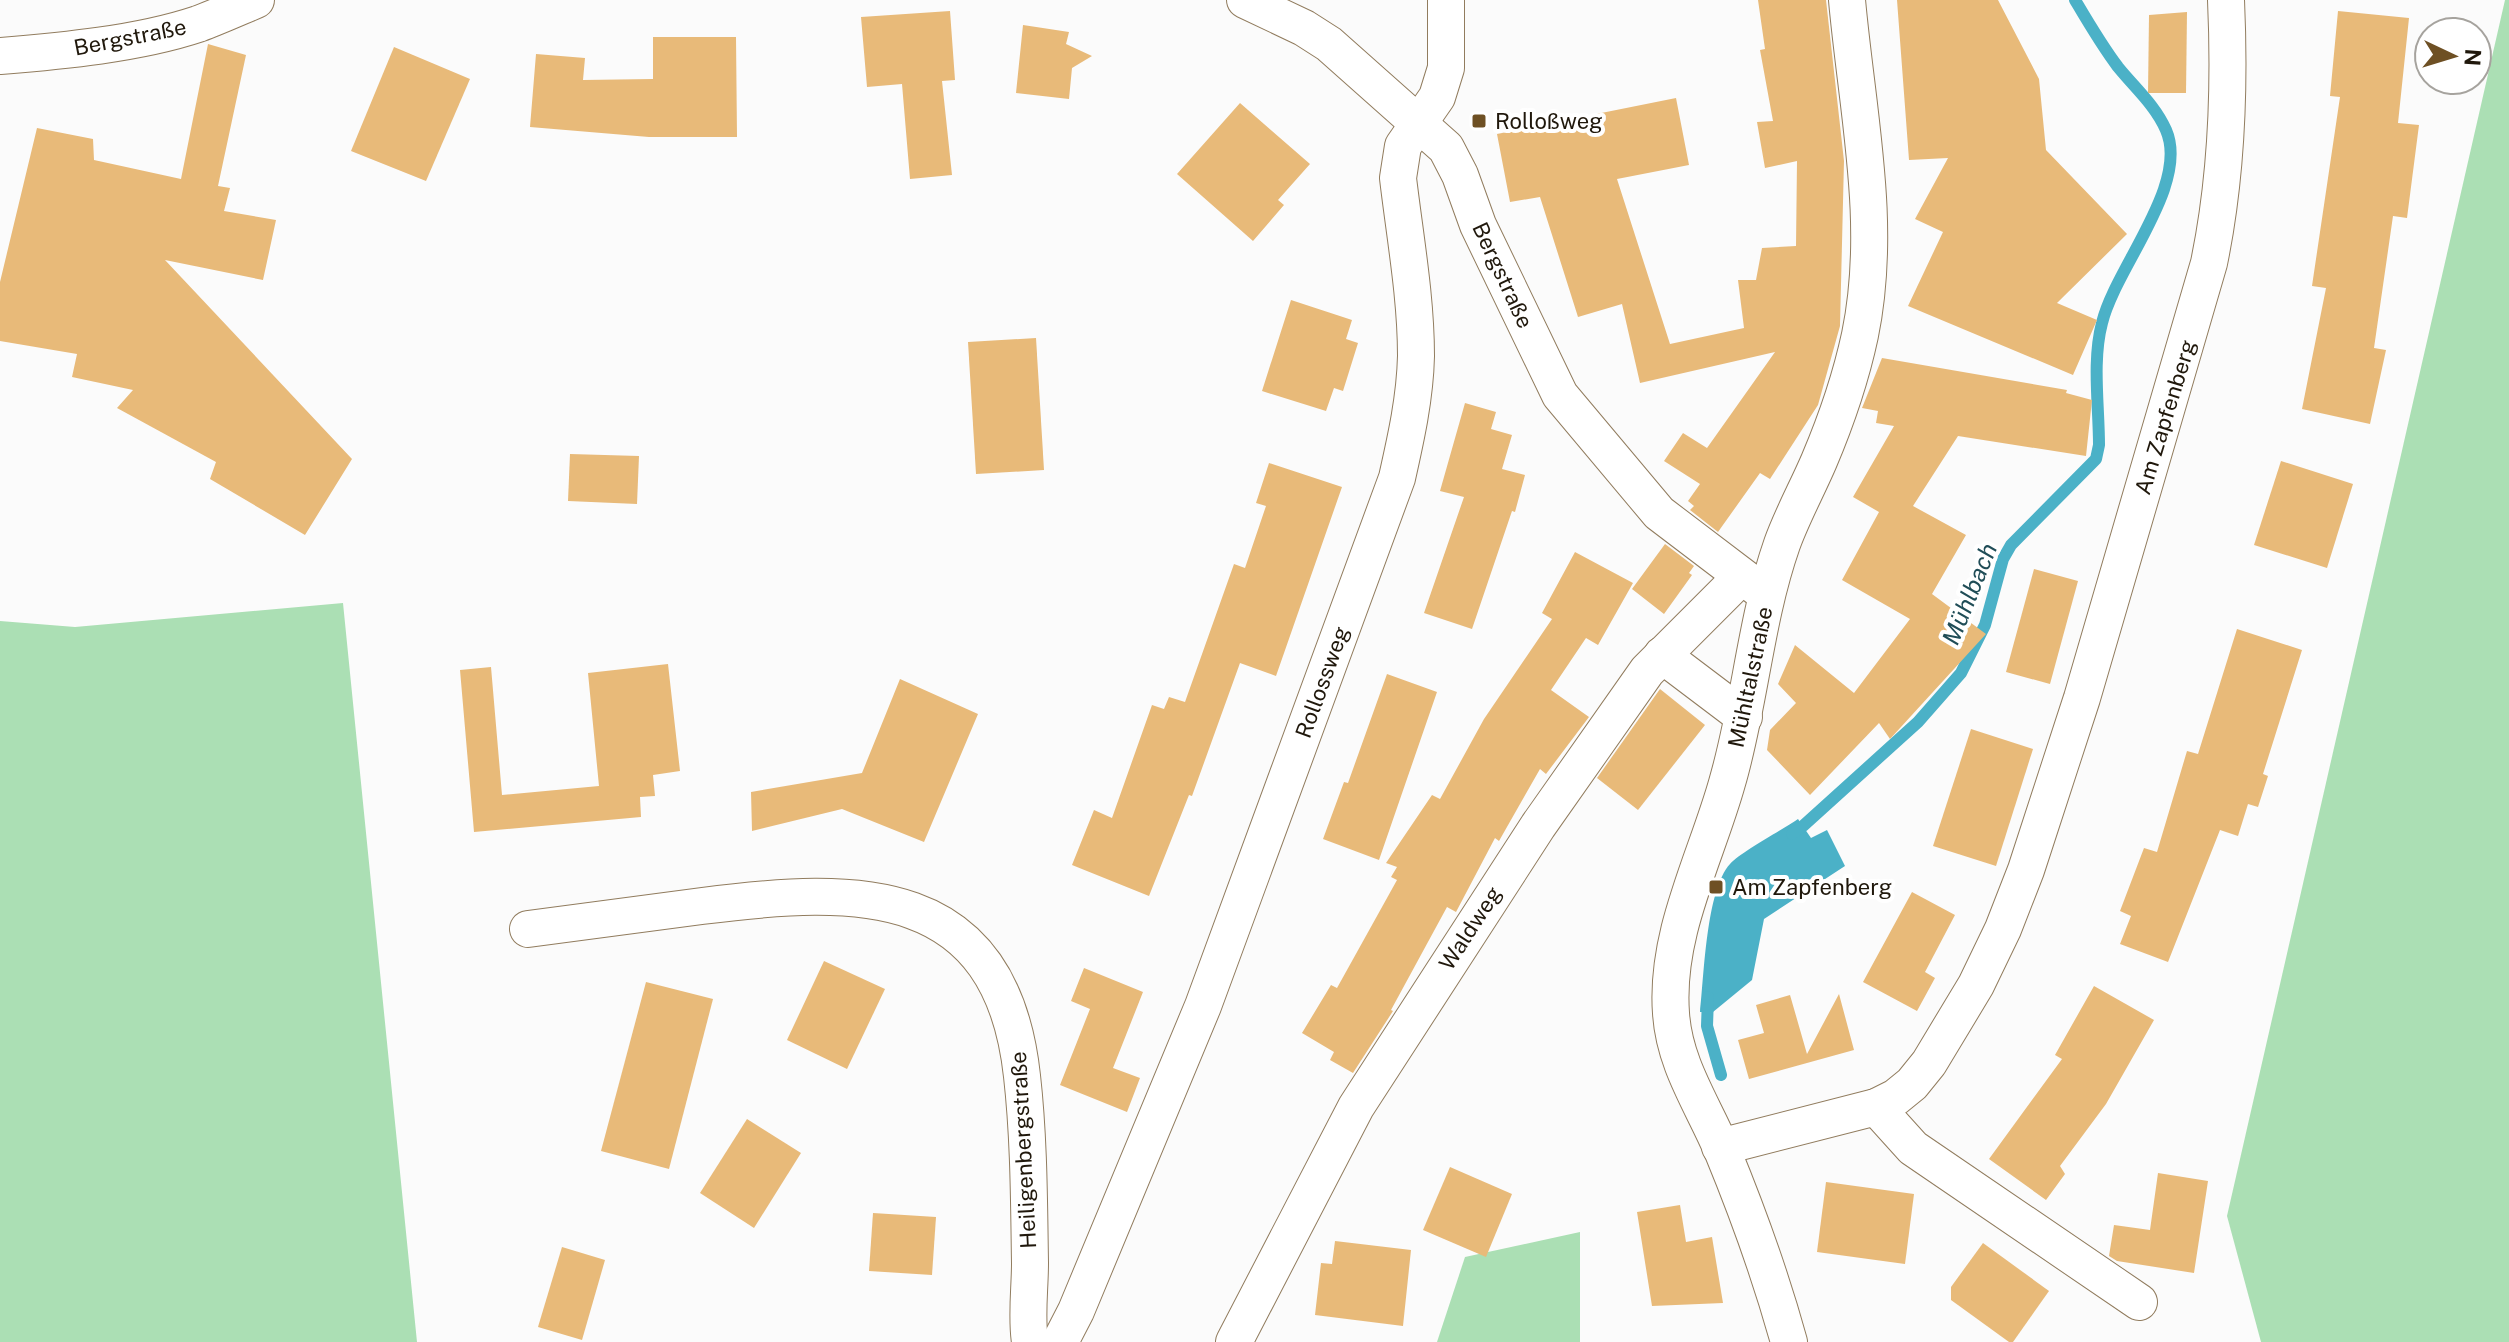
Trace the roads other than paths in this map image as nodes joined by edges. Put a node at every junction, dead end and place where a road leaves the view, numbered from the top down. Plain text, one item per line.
1 (256, 0) edge
2 (1245, 0) edge
3 (1446, 0) edge
4 (1847, 0) edge
5 (2226, 0) edge
6 (0, 56) edge
7 (1419, 124) junction
8 (1754, 586) junction
9 (1662, 655) junction
10 (1744, 717) junction
11 (528, 929) dead end
12 (1876, 1107) junction
13 (1720, 1147) junction
14 (2139, 1302) dead end
15 (1030, 1342) edge
16 (1060, 1342) edge
17 (1234, 1342) edge
18 (1789, 1342) edge

1 - 6 street, Bergstraße
2 - 7 street, Bergstraße
3 - 7 street, Rollossweg
4 - 8 street, Mühltalstraße
5 - 12 street, Am Zapfenberg
7 - 8 street, Bergstraße
7 - 16 street, Rollossweg
8 - 9 street, Waldweg
8 - 10 street, Mühltalstraße
9 - 10 street
9 - 17 street, Waldweg
10 - 13 street, Mühltalstraße
11 - 15 street, Heiligenbergstraße
12 - 13 street, Am Zapfenberg
12 - 14 street
13 - 18 street, Mühltalstraße

